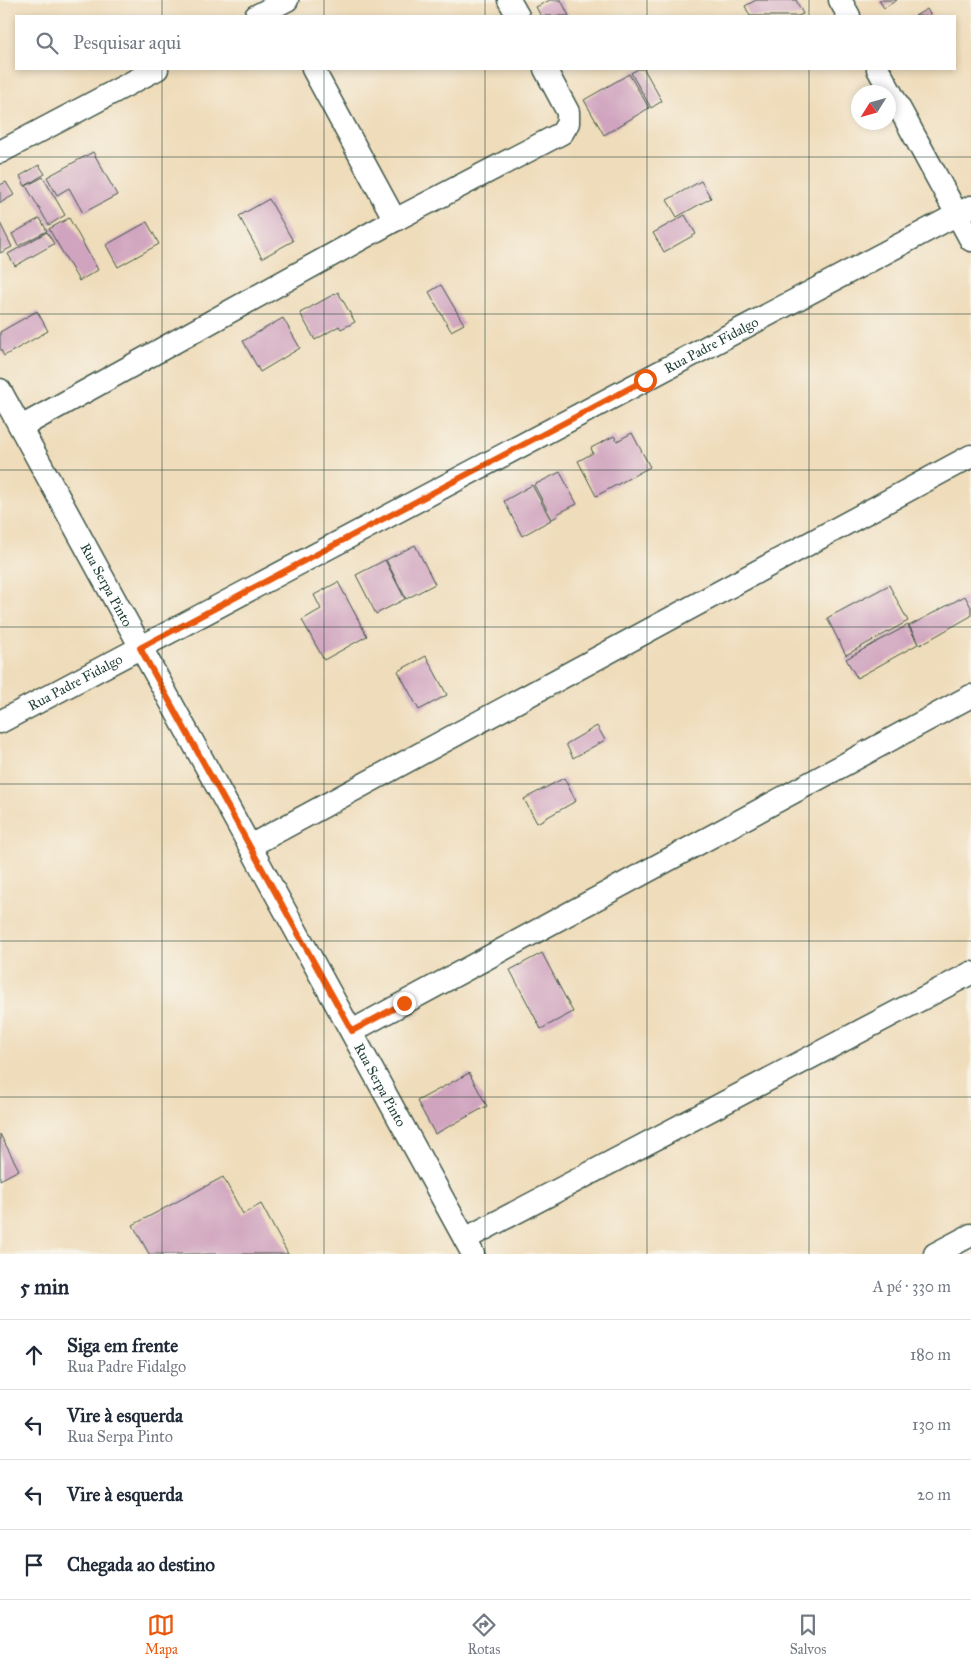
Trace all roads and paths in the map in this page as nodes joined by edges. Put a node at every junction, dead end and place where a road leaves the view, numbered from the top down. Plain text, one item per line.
1 (509, 0) edge
2 (840, 0) edge
3 (284, 7) edge
4 (259, 15) edge
5 (517, 15) edge
6 (848, 15) edge
7 (155, 70) edge
8 (315, 70) edge
9 (546, 70) edge
10 (879, 70) edge
11 (0, 152) edge
12 (964, 210) edge
13 (395, 220) junction
14 (971, 240) edge
15 (0, 390) edge
16 (21, 427) junction
17 (971, 456) edge
18 (140, 648) junction
19 (971, 696) edge
20 (0, 722) edge
21 (250, 846) junction
22 (971, 974) edge
23 (352, 1031) junction
24 (971, 1235) edge
25 (469, 1246) edge
26 (935, 1254) edge

1 - 5 street
2 - 6 street
3 - 4 street
7 - 11 street
8 - 13 street
9 - 13 street
10 - 12 street
12 - 14 street
12 - 18 street, Rua Padre Fidalgo
13 - 16 street
15 - 16 street, Rua Serpa Pinto
16 - 18 street, Rua Serpa Pinto
17 - 21 street
18 - 20 street, Rua Padre Fidalgo
18 - 21 street, Rua Serpa Pinto
19 - 23 street
21 - 23 street, Rua Serpa Pinto
22 - 25 street
23 - 25 street, Rua Serpa Pinto
24 - 26 street

